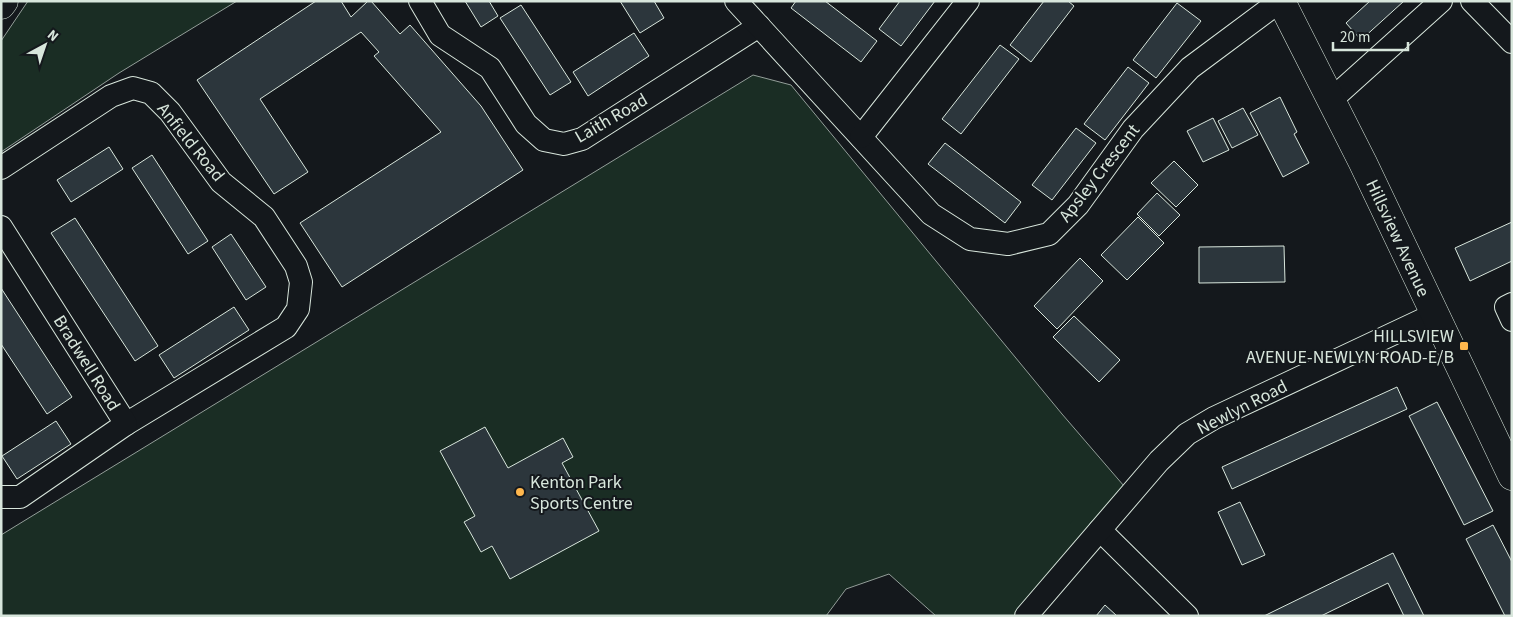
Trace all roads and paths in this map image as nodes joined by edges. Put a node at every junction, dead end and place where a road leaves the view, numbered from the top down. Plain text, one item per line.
1 (4, 1) edge
2 (420, 1) edge
3 (736, 1) edge
4 (968, 1) edge
5 (1280, 1) edge
6 (1440, 1) edge
7 (1472, 1) edge
8 (1, 6) edge
9 (759, 26) junction
10 (1512, 42) edge
11 (1331, 100) junction
12 (860, 137) junction
13 (1, 168) edge
14 (1, 227) edge
15 (1512, 304) edge
16 (1435, 314) junction
17 (1512, 320) edge
18 (126, 424) junction
19 (1512, 476) edge
20 (1, 497) edge
21 (1100, 530) junction
22 (1026, 616) edge
23 (1187, 616) edge

1 - 8 street
2 - 9 street, Laith Road
3 - 9 street, Apsley Crescent
4 - 12 street
5 - 11 street, Hillsview Avenue
5 - 12 street, Apsley Crescent
6 - 11 street
7 - 10 street
9 - 12 street, Apsley Crescent
11 - 16 street, Hillsview Avenue
13 - 18 street, Anfield Road
14 - 18 street, Bradwell Road
15 - 17 street
16 - 19 street, Hillsview Avenue
16 - 21 street, Newlyn Road
18 - 20 street, Bradwell Road
21 - 22 street, Newlyn Road
21 - 23 street

